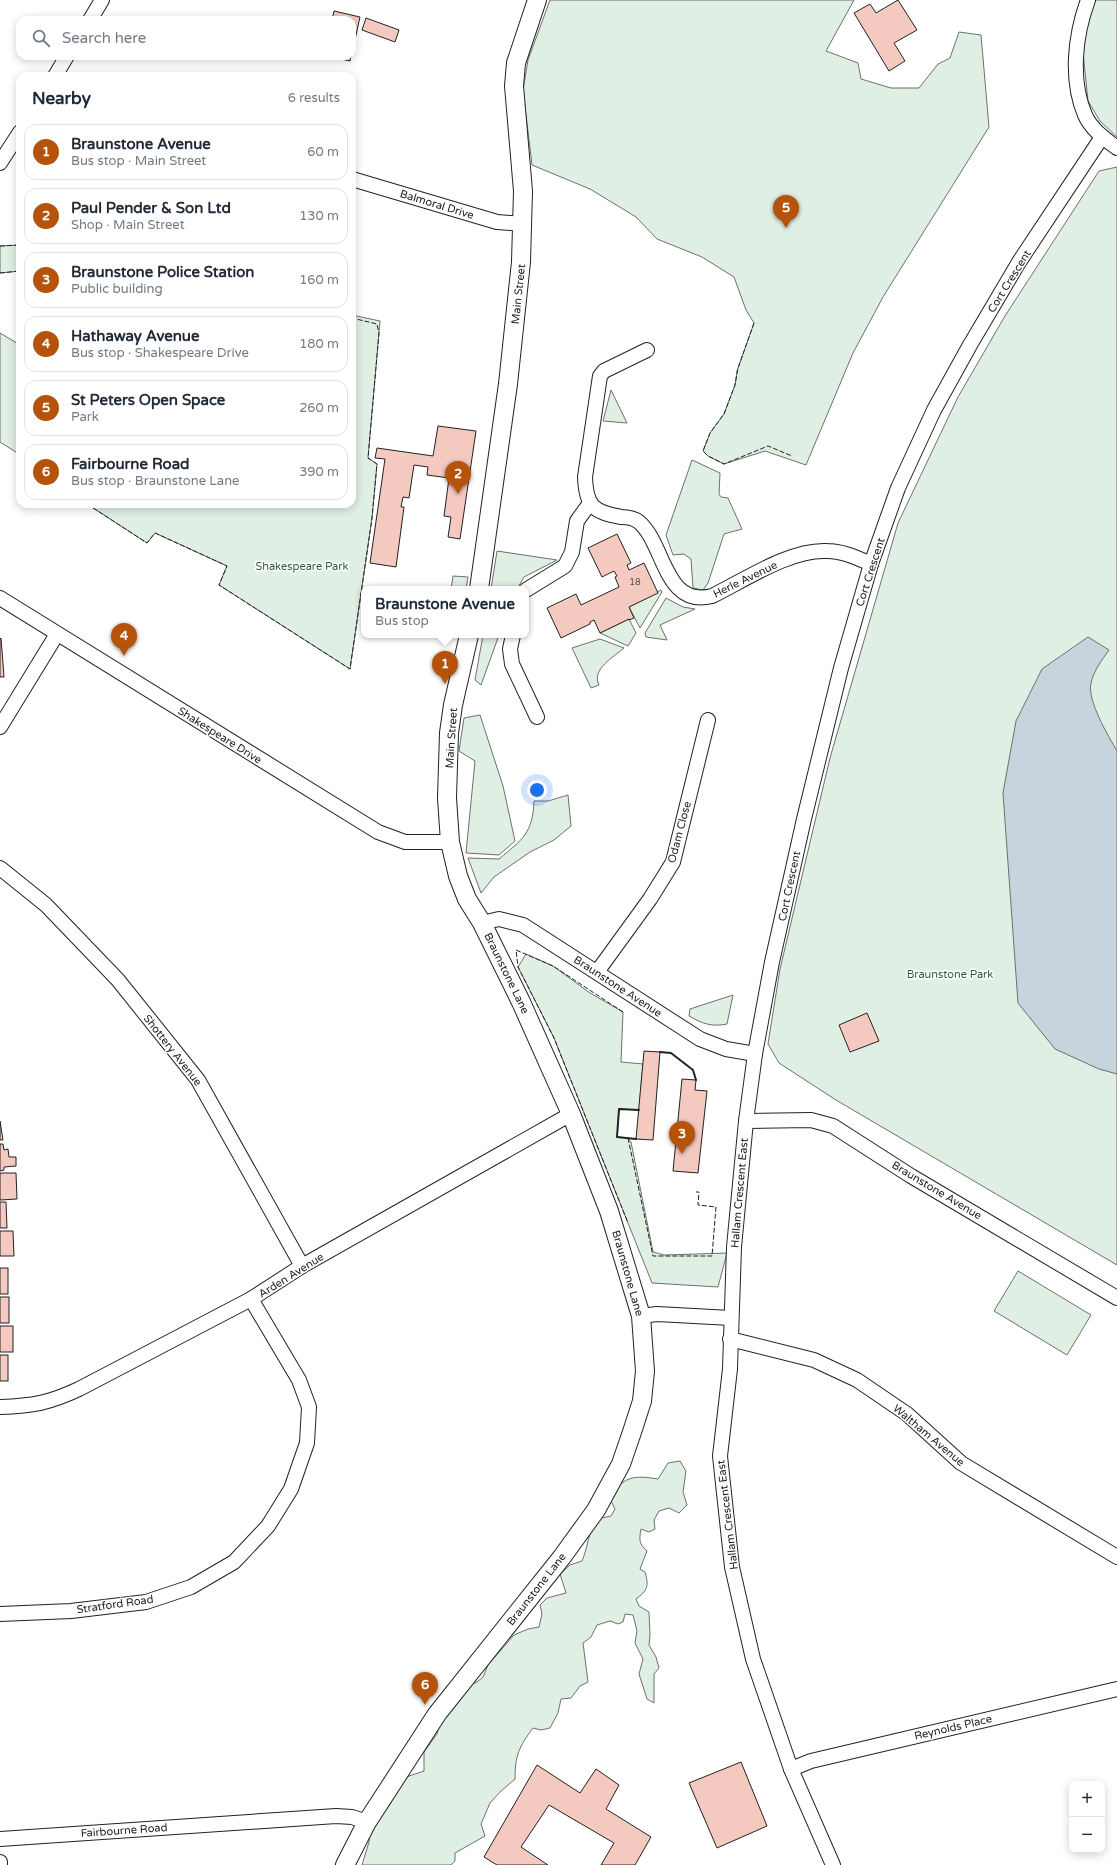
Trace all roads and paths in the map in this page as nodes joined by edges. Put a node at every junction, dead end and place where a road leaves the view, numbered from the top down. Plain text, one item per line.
1 (102, 0) edge
2 (537, 0) edge
3 (1088, 0) edge
4 (92, 16) edge
5 (65, 60) edge
6 (57, 72) edge
7 (1102, 137) junction
8 (16, 138) edge
9 (1117, 148) edge
10 (0, 163) edge
11 (356, 180) edge
12 (523, 224) junction
13 (648, 350) dead end
14 (590, 502) junction
15 (871, 564) junction
16 (478, 586) edge
17 (529, 588) edge
18 (0, 598) edge
19 (57, 634) junction
20 (468, 638) edge
21 (512, 638) edge
22 (537, 717) dead end
23 (708, 720) dead end
24 (0, 727) edge
25 (450, 842) junction
26 (0, 868) edge
27 (482, 923) junction
28 (597, 972) junction
29 (755, 1054) junction
30 (571, 1114) junction
31 (746, 1121) junction
32 (302, 1266) junction
33 (1117, 1298) edge
34 (251, 1299) junction
35 (641, 1316) junction
36 (731, 1318) junction
37 (730, 1340) junction
38 (0, 1406) edge
39 (1117, 1556) edge
40 (0, 1614) edge
41 (1117, 1689) edge
42 (790, 1769) junction
43 (367, 1822) junction
44 (0, 1839) edge
45 (0, 1862) edge
46 (0, 1865) edge
47 (345, 1865) edge
48 (833, 1865) edge

1 - 4 street
2 - 12 street, Main Street
3 - 7 street
5 - 6 street
7 - 9 street
7 - 15 street, Cort Crescent
8 - 10 street
11 - 12 street, Balmoral Drive
12 - 16 street, Main Street
13 - 14 street
14 - 15 street, Herle Avenue
14 - 17 street
15 - 29 street, Cort Crescent
18 - 19 street, Shakespeare Drive
19 - 24 street
19 - 25 street, Shakespeare Drive
20 - 25 street, Main Street
21 - 22 street
23 - 28 street, Odam Close
25 - 27 street, Braunstone Lane
26 - 32 street, Shottery Avenue
27 - 28 street, Braunstone Avenue
27 - 30 street, Braunstone Lane
28 - 29 street, Braunstone Avenue
29 - 31 street, Hallam Crescent East
30 - 32 street, Arden Avenue
30 - 35 street, Braunstone Lane
31 - 33 street, Braunstone Avenue
31 - 36 street, Hallam Crescent East
32 - 34 street, Arden Avenue
34 - 38 street, Arden Avenue
34 - 40 street, Stratford Road
35 - 36 street
35 - 43 street, Braunstone Lane
36 - 37 street, Hallam Crescent East
37 - 39 street, Waltham Avenue
37 - 42 street, Hallam Crescent East
41 - 42 street, Reynolds Place
42 - 48 street, Hallam Crescent East
43 - 44 street, Fairbourne Road
43 - 47 street, Braunstone Lane
45 - 46 street

